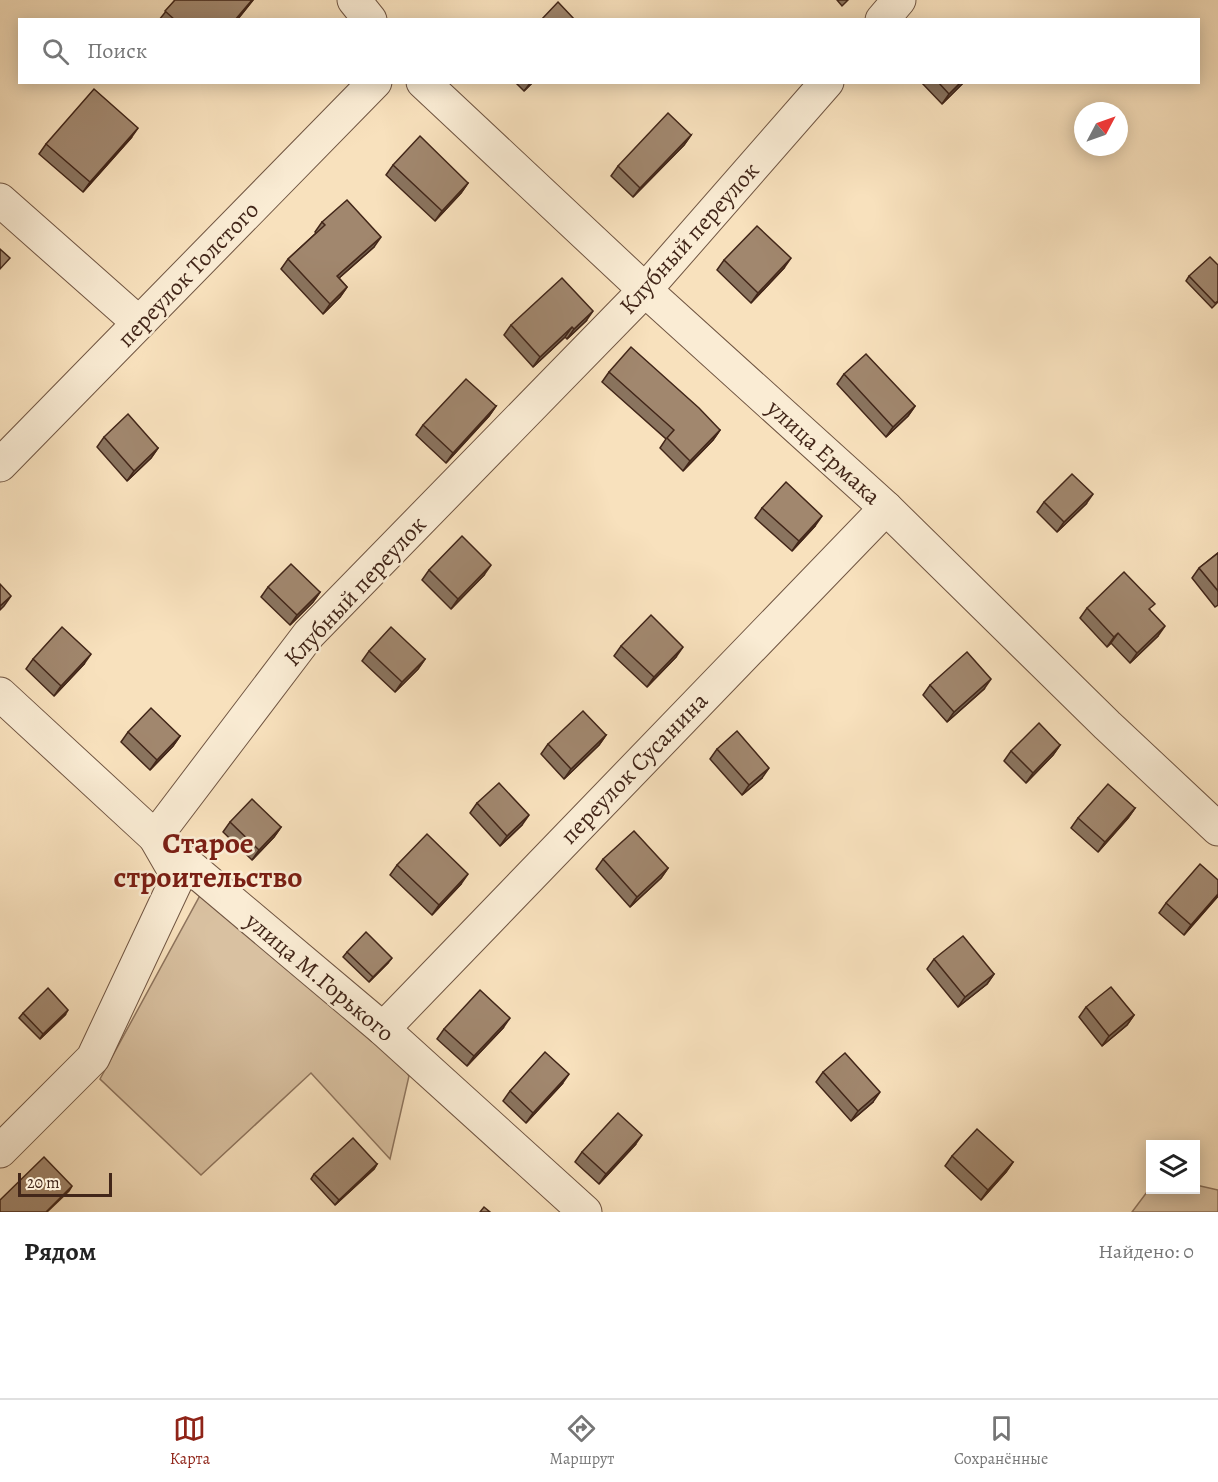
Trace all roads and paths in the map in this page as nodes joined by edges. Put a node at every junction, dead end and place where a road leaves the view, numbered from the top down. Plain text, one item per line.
1 (354, 0) edge
2 (899, 0) edge
3 (368, 18) edge
4 (884, 18) edge
5 (373, 84) edge
6 (425, 84) edge
7 (825, 84) edge
8 (0, 201) edge
9 (645, 290) junction
10 (139, 323) junction
11 (0, 465) edge
12 (886, 508) junction
13 (0, 694) edge
14 (1218, 829) edge
15 (155, 837) junction
16 (383, 1029) junction
17 (0, 1151) edge
18 (585, 1212) edge

1 - 3 street
2 - 4 street
5 - 10 street, переулок Толстого
6 - 9 street, улица Ермака
7 - 9 street, Клубный переулок
8 - 10 street
9 - 12 street, улица Ермака
9 - 15 street, Клубный переулок
10 - 11 street, переулок Толстого
12 - 14 street, улица Ермака
12 - 16 street, переулок Сусанина
13 - 15 street, улица М.Горького
15 - 16 street, улица М.Горького
15 - 17 street
16 - 18 street, улица М.Горького

